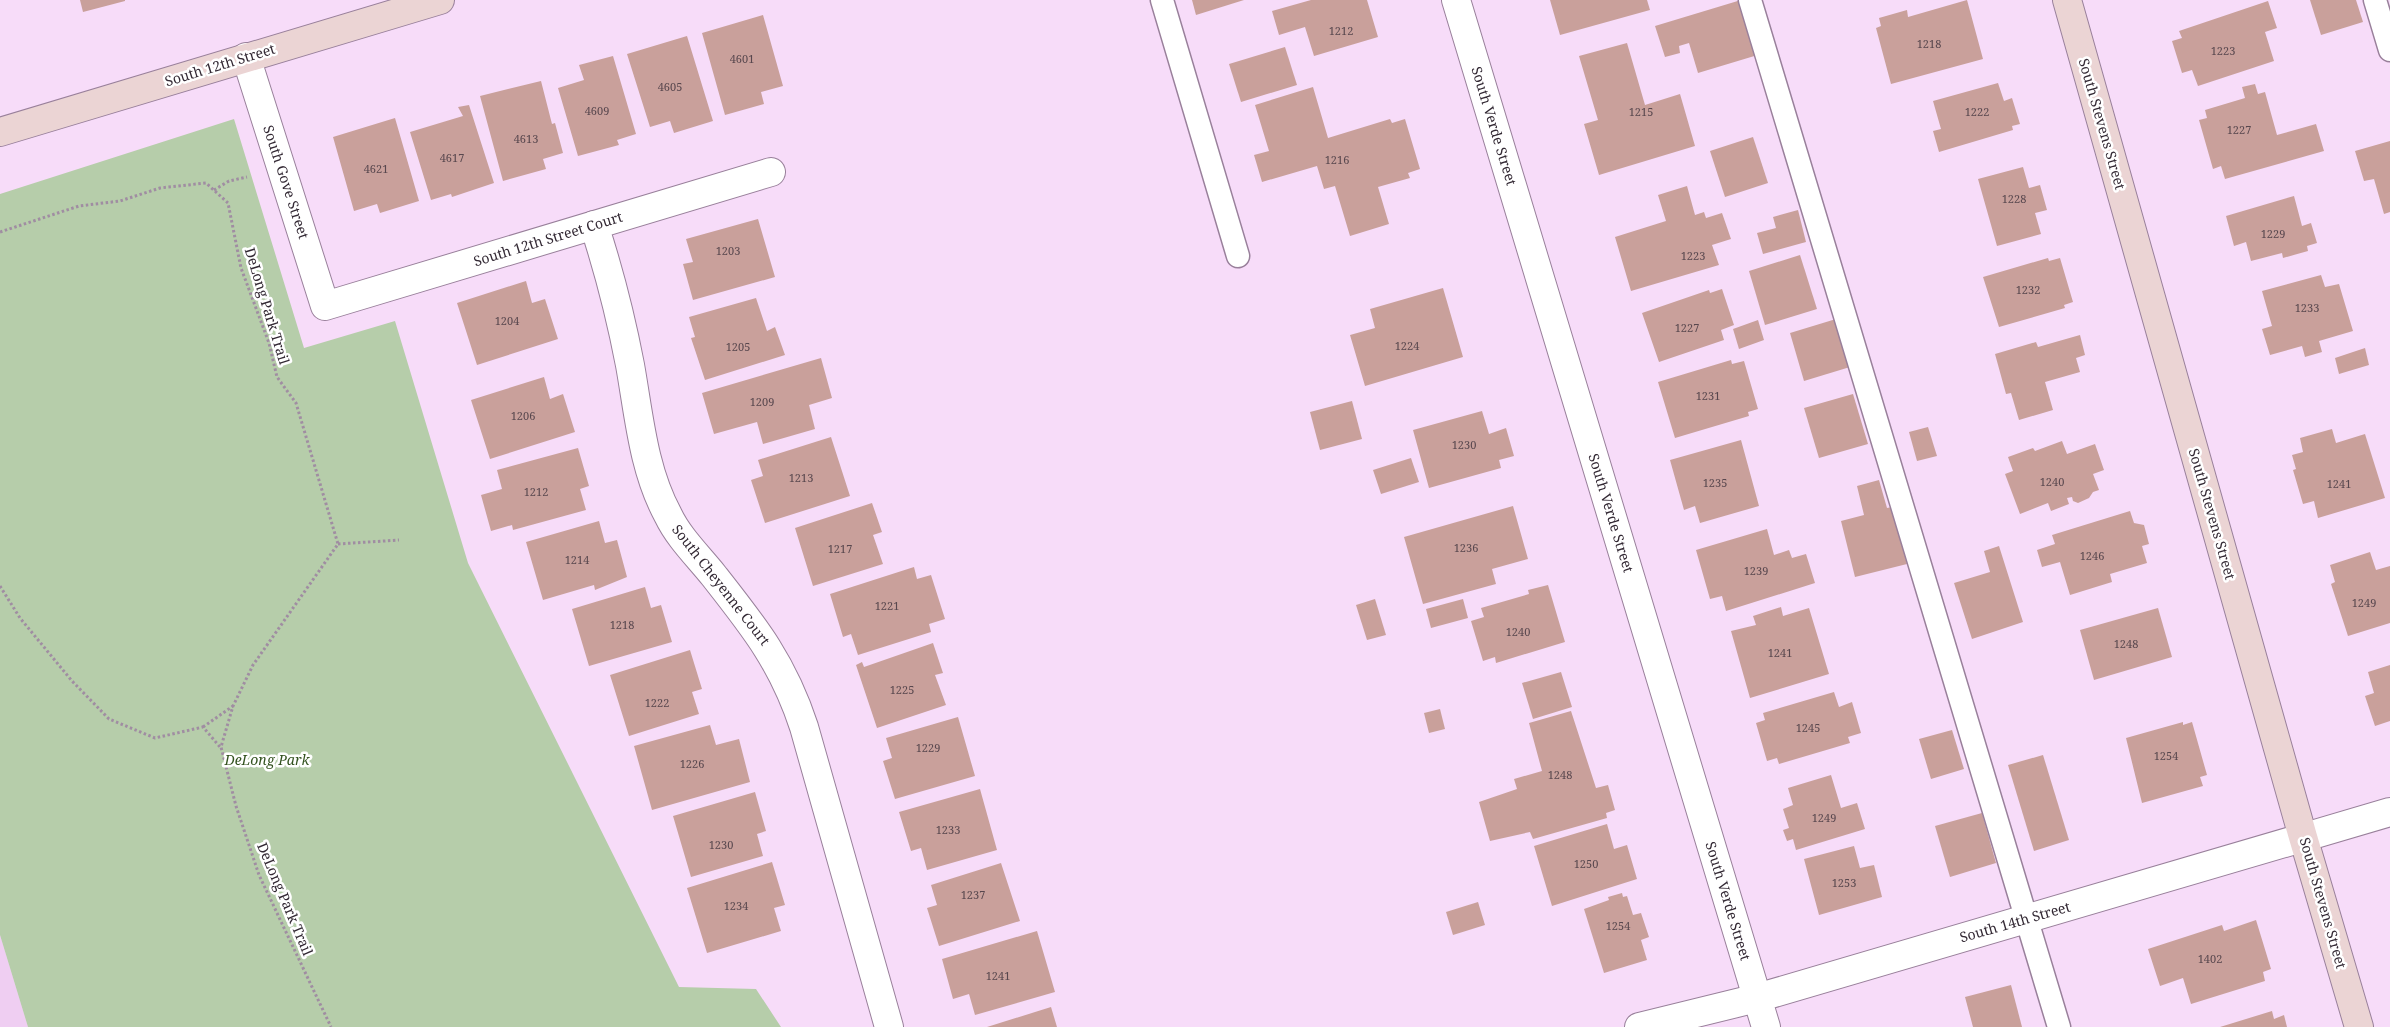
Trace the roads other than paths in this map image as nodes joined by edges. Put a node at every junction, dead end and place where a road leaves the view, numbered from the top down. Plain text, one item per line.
1 (440, 0) edge
2 (1162, 0) edge
3 (1456, 0) edge
4 (1750, 0) edge
5 (2067, 0) edge
6 (2375, 0) edge
7 (2390, 50) edge
8 (246, 57) junction
9 (0, 132) edge
10 (771, 172) dead end
11 (594, 225) junction
12 (1238, 256) dead end
13 (325, 306) joint
14 (2390, 812) edge
15 (2303, 837) junction
16 (2026, 918) junction
17 (1758, 998) junction
18 (889, 1027) edge
19 (1639, 1027) edge
20 (1766, 1027) edge
21 (2059, 1027) edge
22 (2359, 1027) edge

1 - 8 main road, South 12th Street
2 - 12 lane
3 - 17 street, South Verde Street
4 - 16 lane
5 - 15 main road, South Stevens Street
6 - 7 lane
8 - 9 main road, South 12th Street
8 - 13 street, South Gove Street
10 - 11 street, South 12th Street Court
11 - 13 street, South 12th Street Court
11 - 18 street, South Cheyenne Court
14 - 15 street, South 14th Street
15 - 16 street, South 14th Street
15 - 22 main road, South Stevens Street
16 - 17 street, South 14th Street
16 - 21 lane
17 - 19 street, South 14th Street
17 - 20 street, South Verde Street

